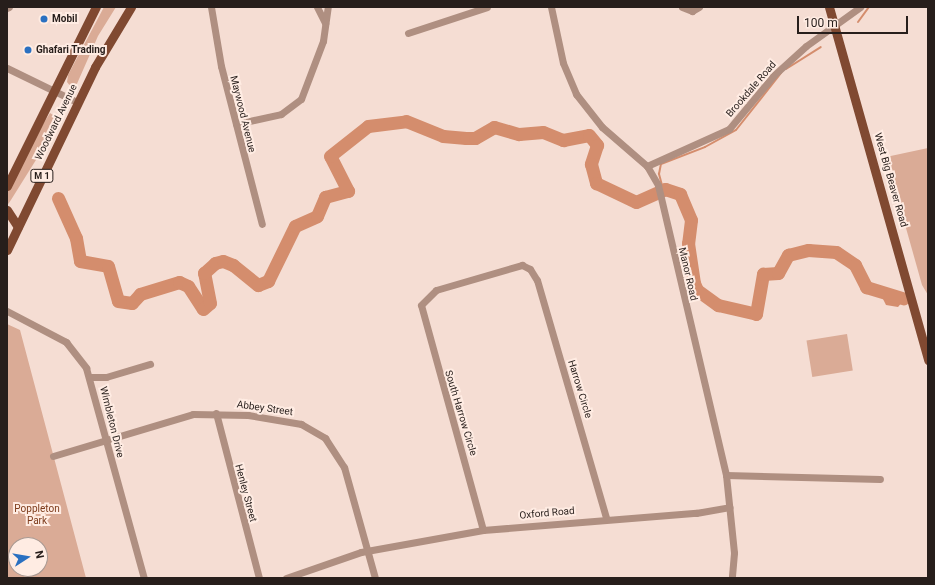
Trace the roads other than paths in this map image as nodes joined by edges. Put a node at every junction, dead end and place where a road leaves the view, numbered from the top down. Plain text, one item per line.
1 (96, 7) edge
2 (131, 7) edge
3 (211, 7) edge
4 (317, 7) edge
5 (328, 7) edge
6 (487, 7) edge
7 (551, 7) edge
8 (682, 7) edge
9 (699, 7) edge
10 (829, 7) edge
11 (860, 7) edge
12 (325, 25) junction
13 (835, 28) junction
14 (408, 33) dead end
15 (7, 68) edge
16 (52, 90) junction
17 (77, 102) junction
18 (236, 124) junction
19 (647, 166) junction
20 (7, 186) edge
21 (7, 210) edge
22 (262, 224) dead end
23 (18, 227) junction
24 (7, 250) edge
25 (530, 269) joint
26 (7, 311) edge
27 (928, 360) edge
28 (150, 364) dead end
29 (90, 377) junction
30 (216, 413) junction
31 (106, 440) junction
32 (53, 456) dead end
33 (726, 476) junction
34 (880, 479) dead end
35 (729, 507) junction
36 (606, 518) junction
37 (483, 530) junction
38 (368, 551) junction
39 (144, 578) edge
40 (259, 578) edge
41 (286, 578) edge
42 (375, 578) edge
43 (732, 578) edge

1 - 16 main road, Woodward Avenue / M 1
2 - 17 main road, Woodward Avenue / M 1
3 - 18 street, Maywood Avenue
4 - 12 street
5 - 12 street
6 - 14 street
7 - 19 street, Manor Road
8 - 9 street
10 - 13 main road, West Big Beaver Road
11 - 13 street, Brookdale Road
12 - 18 street
13 - 19 street, Brookdale Road
13 - 27 main road, West Big Beaver Road
15 - 16 street
16 - 17 street
16 - 20 main road, Woodward Avenue / M 1
17 - 23 main road, Woodward Avenue / M 1
18 - 22 street, Maywood Avenue
19 - 33 street, Manor Road
21 - 23 main road
23 - 24 main road, Woodward Avenue / M 1
25 - 36 street, Harrow Circle
25 - 37 street, South Harrow Circle
26 - 29 street, Wimbleton Drive
28 - 29 street
29 - 31 street, Wimbleton Drive
30 - 31 street, Abbey Street
30 - 38 street, Abbey Street
30 - 40 street, Henley Street
31 - 32 street, Abbey Street
31 - 39 street, Wimbleton Drive
33 - 34 street
33 - 35 street, Manor Road
35 - 36 street, Oxford Road
35 - 43 street, Manor Road
36 - 37 street, Oxford Road
37 - 38 street, Oxford Road
38 - 41 street, Oxford Road
38 - 42 street, Abbey Street

